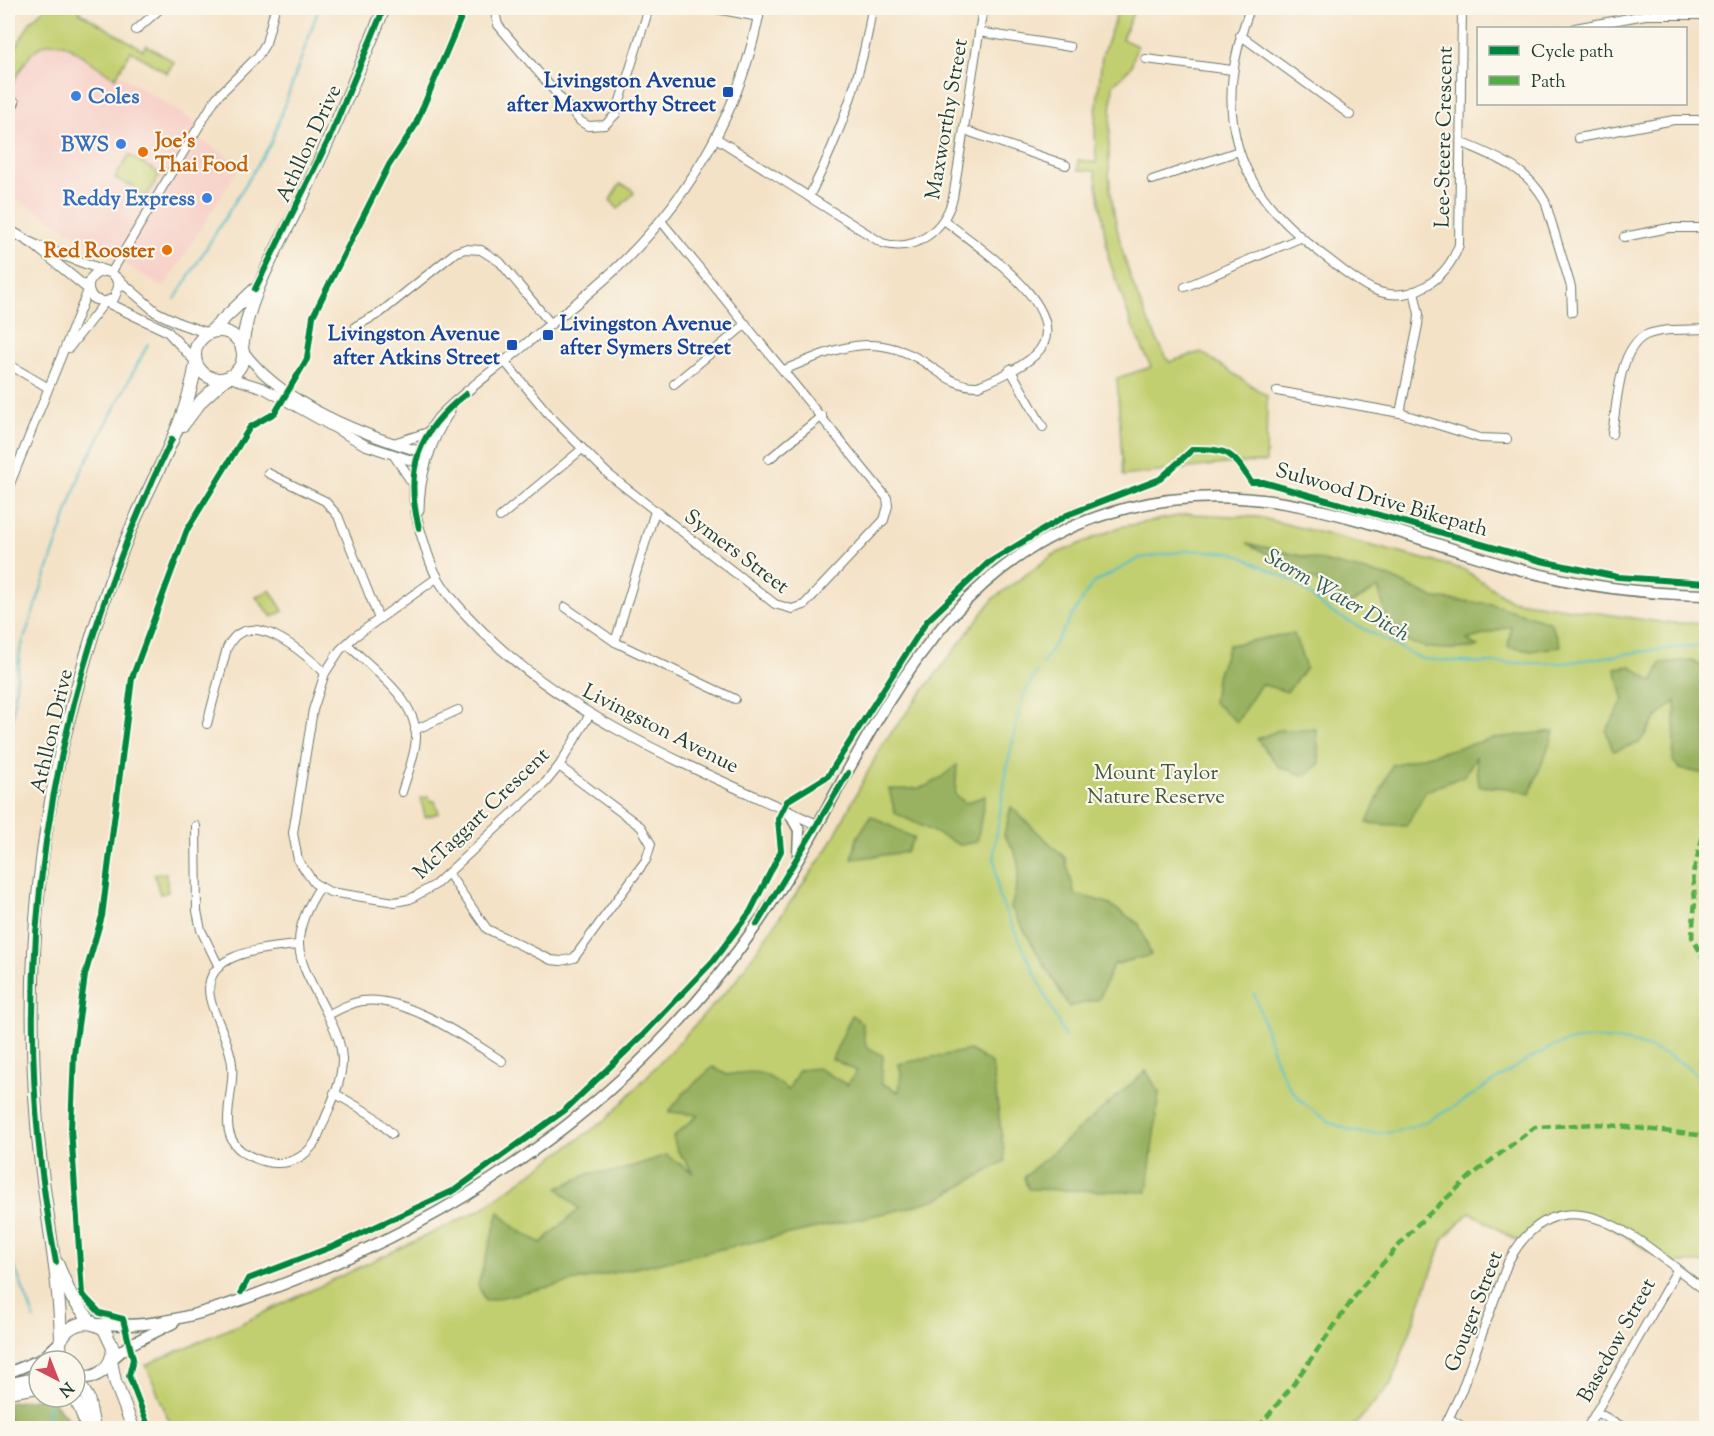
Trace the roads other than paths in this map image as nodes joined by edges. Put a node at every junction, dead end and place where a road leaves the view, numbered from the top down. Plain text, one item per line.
1 (161, 8) edge
2 (275, 8) edge
3 (384, 8) edge
4 (494, 8) edge
5 (649, 8) edge
6 (711, 8) edge
7 (872, 8) edge
8 (983, 8) edge
9 (1250, 8) edge
10 (1462, 8) edge
11 (760, 12) edge
12 (1707, 15) edge
13 (1580, 27) edge
14 (136, 30) dead end
15 (980, 32) junction
16 (1240, 35) junction
17 (1070, 47) dead end
18 (1146, 59) dead end
19 (1232, 70) junction
20 (15, 102) dead end
21 (8, 114) edge
22 (1350, 115) dead end
23 (1707, 120) edge
24 (964, 130) junction
25 (716, 138) junction
26 (1578, 138) dead end
27 (1461, 142) junction
28 (1239, 151) junction
29 (1066, 165) dead end
30 (1152, 180) dead end
31 (809, 197) junction
32 (944, 220) junction
33 (661, 221) junction
34 (1707, 228) edge
35 (8, 229) edge
36 (1624, 237) dead end
37 (1300, 238) junction
38 (33, 244) junction
39 (111, 274) junction
40 (1185, 287) dead end
41 (255, 289) junction
42 (88, 290) junction
43 (1414, 291) junction
44 (105, 302) junction
45 (1572, 312) dead end
46 (550, 324) junction
47 (746, 324) junction
48 (356, 326) dead end
49 (1707, 329) edge
50 (209, 333) junction
51 (242, 348) junction
52 (63, 355) junction
53 (196, 362) junction
54 (505, 362) junction
55 (8, 364) edge
56 (1011, 369) junction
57 (784, 370) junction
58 (228, 377) junction
59 (674, 384) dead end
60 (47, 387) junction
61 (1277, 392) dead end
62 (466, 394) junction
63 (1400, 413) junction
64 (822, 416) junction
65 (1043, 427) dead end
66 (428, 432) junction
67 (1612, 434) dead end
68 (172, 439) junction
69 (1507, 439) dead end
70 (393, 443) junction
71 (581, 450) junction
72 (424, 453) junction
73 (393, 454) junction
74 (769, 459) dead end
75 (416, 461) junction
76 (426, 465) junction
77 (268, 473) dead end
78 (412, 483) junction
79 (8, 487) edge
80 (655, 512) junction
81 (500, 517) dead end
82 (419, 528) junction
83 (438, 577) junction
84 (1707, 595) edge
85 (565, 607) dead end
86 (379, 619) junction
87 (615, 642) junction
88 (347, 644) junction
89 (325, 673) junction
90 (735, 699) dead end
91 (458, 710) dead end
92 (590, 714) junction
93 (207, 724) dead end
94 (416, 730) junction
95 (559, 766) junction
96 (402, 792) dead end
97 (789, 812) junction
98 (818, 825) junction
99 (196, 826) dead end
100 (798, 859) junction
101 (448, 873) junction
102 (320, 887) junction
103 (298, 945) junction
104 (219, 967) junction
105 (328, 1015) junction
106 (502, 1061) dead end
107 (334, 1093) junction
108 (392, 1134) dead end
109 (56, 1262) junction
110 (1677, 1270) junction
111 (1707, 1291) edge
112 (186, 1317) junction
113 (94, 1324) junction
114 (60, 1340) junction
115 (60, 1349) edge
116 (111, 1360) junction
117 (8, 1373) edge
118 (87, 1376) edge
119 (27, 1380) edge
120 (8, 1384) edge
121 (27, 1389) edge
122 (8, 1392) edge
123 (87, 1396) edge
124 (80, 1409) edge
125 (1596, 1412) junction
126 (1450, 1419) junction
127 (87, 1428) edge
128 (94, 1428) edge
129 (133, 1428) edge
130 (1444, 1428) edge
131 (1465, 1428) edge
132 (1587, 1428) edge
133 (1625, 1428) edge

1 - 14 street
2 - 39 street
3 - 41 main road, Athllon Drive
4 - 5 street
6 - 11 street
7 - 31 street
8 - 15 street, Maxworthy Street
9 - 16 street, Lee-Steere Crescent
10 - 27 street, Lee-Steere Crescent
11 - 25 street, Livingston Avenue
12 - 13 street
15 - 17 street
15 - 24 street, Maxworthy Street
16 - 19 street, Lee-Steere Crescent
16 - 22 street
18 - 19 street
19 - 28 street, Lee-Steere Crescent
20 - 21 street
23 - 26 street
24 - 29 street
24 - 32 street, Maxworthy Street
25 - 31 street, Maxworthy Street
25 - 33 street, Livingston Avenue
27 - 43 street, Lee-Steere Crescent
27 - 45 street
28 - 30 street
28 - 37 street, Lee-Steere Crescent
31 - 32 street, Maxworthy Street
32 - 56 street
33 - 46 street, Livingston Avenue
33 - 47 street, Symers Street
34 - 36 street
35 - 38 street
37 - 40 street
37 - 43 street, Lee-Steere Crescent
38 - 39 street
38 - 42 street
39 - 42 street
39 - 44 street
39 - 50 street
41 - 50 main road, Athllon Drive
41 - 51 main road, Athllon Drive
42 - 44 street
42 - 52 street
43 - 63 street
44 - 52 street
44 - 53 street
46 - 48 street
46 - 54 street, Livingston Avenue
47 - 57 street, Symers Street
47 - 59 street
49 - 67 street
50 - 51 main road
50 - 53 main road
51 - 58 main road
51 - 70 street
52 - 60 street
53 - 58 main road
53 - 68 main road, Athllon Drive
54 - 62 street, Livingston Avenue
54 - 71 street, Symers Street
55 - 60 street
56 - 57 street
56 - 65 street
57 - 64 street, Symers Street
58 - 68 main road, Athllon Drive
58 - 73 street
60 - 79 street
61 - 63 street
62 - 66 street, Livingston Avenue
62 - 72 street, Livingston Avenue
63 - 69 street
64 - 74 street
64 - 80 street, Symers Street
66 - 70 street
66 - 72 street, Livingston Avenue
68 - 109 main road, Athllon Drive
70 - 72 street
71 - 80 street, Symers Street
71 - 81 street
72 - 75 street, Livingston Avenue
72 - 76 street, Livingston Avenue
73 - 75 street
73 - 78 street
75 - 76 street
75 - 78 street, Livingston Avenue
76 - 82 street, Livingston Avenue
77 - 86 street
78 - 82 street, Livingston Avenue
80 - 87 street
82 - 83 street, Livingston Avenue
83 - 86 street
83 - 92 street, Livingston Avenue
84 - 98 main road
85 - 87 street
86 - 88 street
87 - 90 street
88 - 89 street
88 - 94 street
89 - 93 street
89 - 102 street
91 - 94 street
92 - 95 street, McTaggart Crescent
92 - 97 street, Livingston Avenue
94 - 96 street
95 - 101 street, McTaggart Crescent
95 - 101 street
97 - 98 street, Livingston Avenue
97 - 100 main road
98 - 100 main road
99 - 104 street
100 - 112 main road
101 - 102 street, McTaggart Crescent
102 - 103 street
103 - 104 street
103 - 105 street
104 - 107 street
105 - 106 street
105 - 107 street
107 - 108 street
109 - 113 main road, Athllon Drive
109 - 114 main road, Athllon Drive
110 - 111 street, Gouger Street
110 - 125 street, Basedow Street
110 - 126 street, Gouger Street
112 - 113 main road
112 - 116 main road
113 - 114 main road
113 - 116 main road, Athllon Drive
114 - 115 main road, Athllon Drive
114 - 117 main road
116 - 118 main road
116 - 129 main road
119 - 120 main road
121 - 122 main road
123 - 128 main road
124 - 127 main road
125 - 132 street, Basedow Street
125 - 133 street
126 - 130 street, Gouger Street
126 - 131 street

